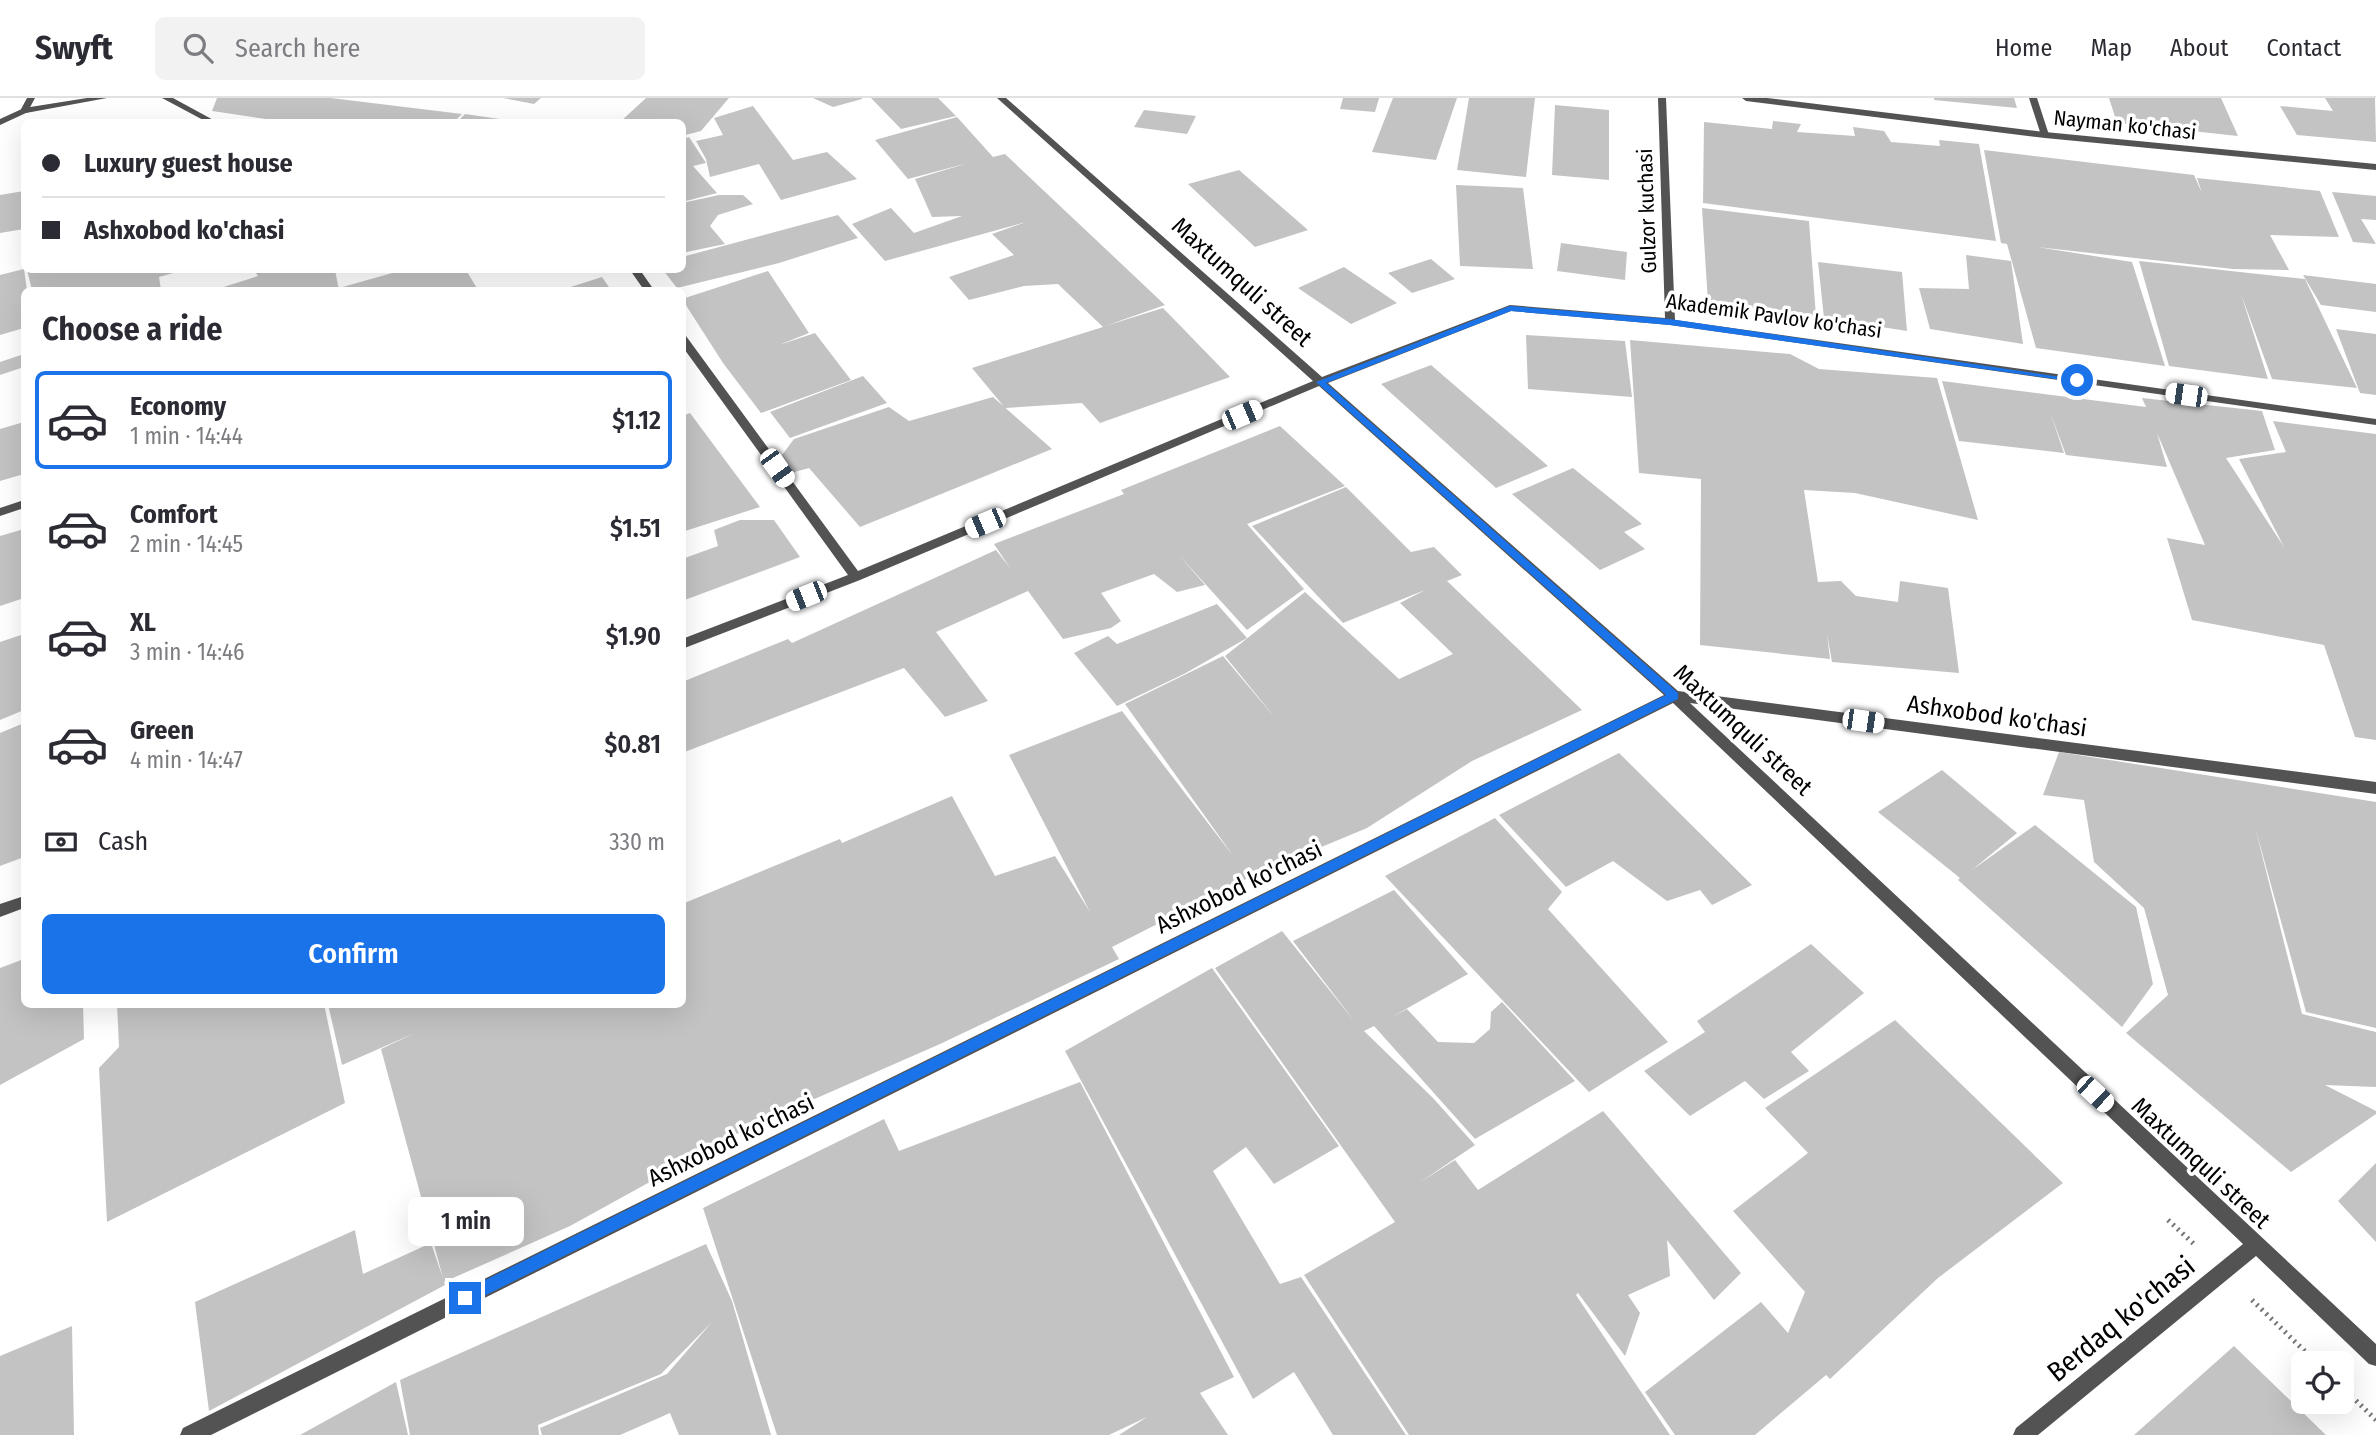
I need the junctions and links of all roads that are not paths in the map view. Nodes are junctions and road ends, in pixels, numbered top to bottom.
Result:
1 (31, 98) edge
2 (103, 98) edge
3 (166, 98) edge
4 (1001, 98) edge
5 (1662, 98) edge
6 (1746, 98) edge
7 (2033, 98) edge
8 (23, 111) junction
9 (207, 119) edge
10 (0, 122) edge
11 (2045, 135) junction
12 (2376, 167) edge
13 (1670, 322) junction
14 (686, 343) edge
15 (1320, 382) junction
16 (2376, 422) edge
17 (21, 505) edge
18 (0, 512) edge
19 (856, 577) junction
20 (686, 642) edge
21 (1674, 696) junction
22 (2376, 788) edge
23 (21, 903) edge
24 (0, 911) edge
25 (2255, 1245) junction
26 (2376, 1357) edge
27 (190, 1435) edge
28 (2023, 1435) edge

1 - 8 street
2 - 8 street
3 - 9 street
4 - 15 street, Maxtumquli street
5 - 13 street, Gulzor kuchasi
6 - 11 street, Nayman ko'chasi
7 - 11 street
8 - 10 street
11 - 12 street, Nayman ko'chasi
13 - 15 street, Akademik Pavlov ko'chasi
13 - 16 street, Akademik Pavlov ko'chasi
14 - 19 street
15 - 19 street, Akademik Pavlov ko'chasi
15 - 21 street, Maxtumquli street
17 - 18 street
19 - 20 street, Akademik Pavlov ko'chasi
21 - 22 street, Ashxobod ko'chasi
21 - 25 street, Maxtumquli street
21 - 27 street, Ashxobod ko'chasi
23 - 24 street
25 - 26 street, Maxtumquli street
25 - 28 street, Berdaq ko'chasi

